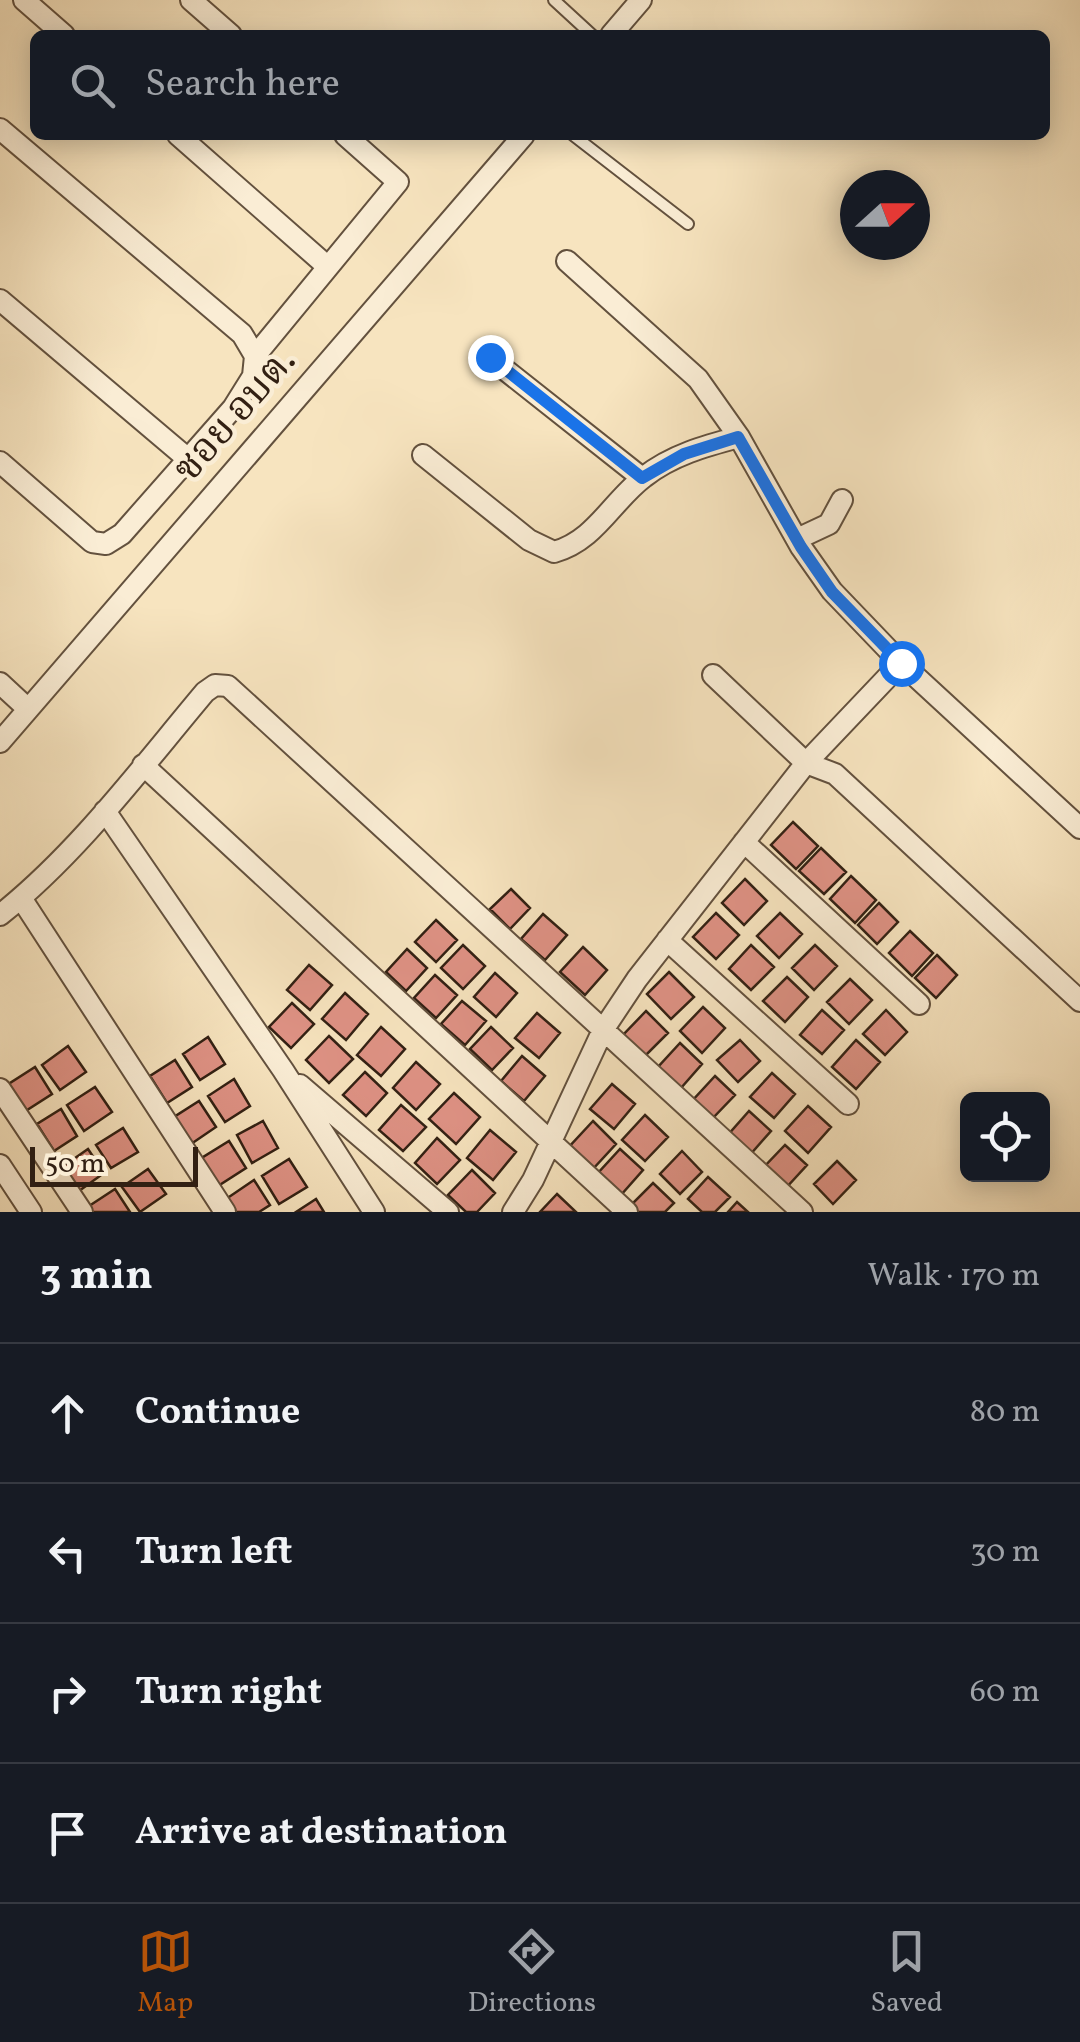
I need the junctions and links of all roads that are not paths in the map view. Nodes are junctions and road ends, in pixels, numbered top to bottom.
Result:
1 (24, 0) edge
2 (191, 0) edge
3 (554, 0) edge
4 (641, 0) edge
5 (58, 30) edge
6 (225, 30) edge
7 (587, 30) edge
8 (615, 30) edge
9 (0, 129) edge
10 (184, 140) edge
11 (351, 140) edge
12 (520, 140) edge
13 (579, 140) edge
14 (688, 224) dead end
15 (567, 261) dead end
16 (328, 267) junction
17 (0, 300) edge
18 (255, 356) junction
19 (490, 357) dead end
20 (738, 437) junction
21 (423, 455) dead end
22 (188, 459) junction
23 (0, 462) edge
24 (642, 478) junction
25 (842, 500) dead end
26 (797, 539) junction
27 (901, 663) junction
28 (713, 675) dead end
29 (0, 683) edge
30 (28, 710) junction
31 (4, 728) edge
32 (806, 764) junction
33 (143, 765) junction
34 (105, 811) junction
35 (1080, 828) edge
36 (744, 842) junction
37 (21, 898) junction
38 (0, 915) edge
39 (667, 940) junction
40 (1080, 1001) edge
41 (919, 1004) dead end
42 (604, 1030) junction
43 (283, 1070) junction
44 (0, 1090) edge
45 (848, 1104) dead end
46 (551, 1140) junction
47 (0, 1164) edge
48 (32, 1212) edge
49 (82, 1212) edge
50 (226, 1212) edge
51 (374, 1212) edge
52 (448, 1212) edge
53 (512, 1212) edge
54 (626, 1212) edge
55 (802, 1212) edge

1 - 5 street
2 - 6 street
3 - 7 lane
4 - 8 street
9 - 18 street
10 - 16 street
11 - 16 street
12 - 30 street, ซอย อบต.
13 - 14 lane
15 - 20 street
16 - 18 street
17 - 22 street
18 - 22 street
19 - 24 street
20 - 24 street
20 - 26 street
21 - 24 street
22 - 23 street
25 - 26 street
26 - 27 street
27 - 32 street
27 - 35 street
28 - 32 street
29 - 30 street
30 - 31 street, ซอย อบต.
32 - 36 street
32 - 40 street
33 - 34 street
33 - 42 street
33 - 46 street
34 - 37 street
34 - 43 street
36 - 39 street
36 - 41 street
37 - 38 street
37 - 50 street
39 - 42 street
39 - 45 street
42 - 46 street
42 - 55 street
43 - 51 street
43 - 52 street
44 - 49 street
46 - 53 street
46 - 54 street
47 - 48 street

